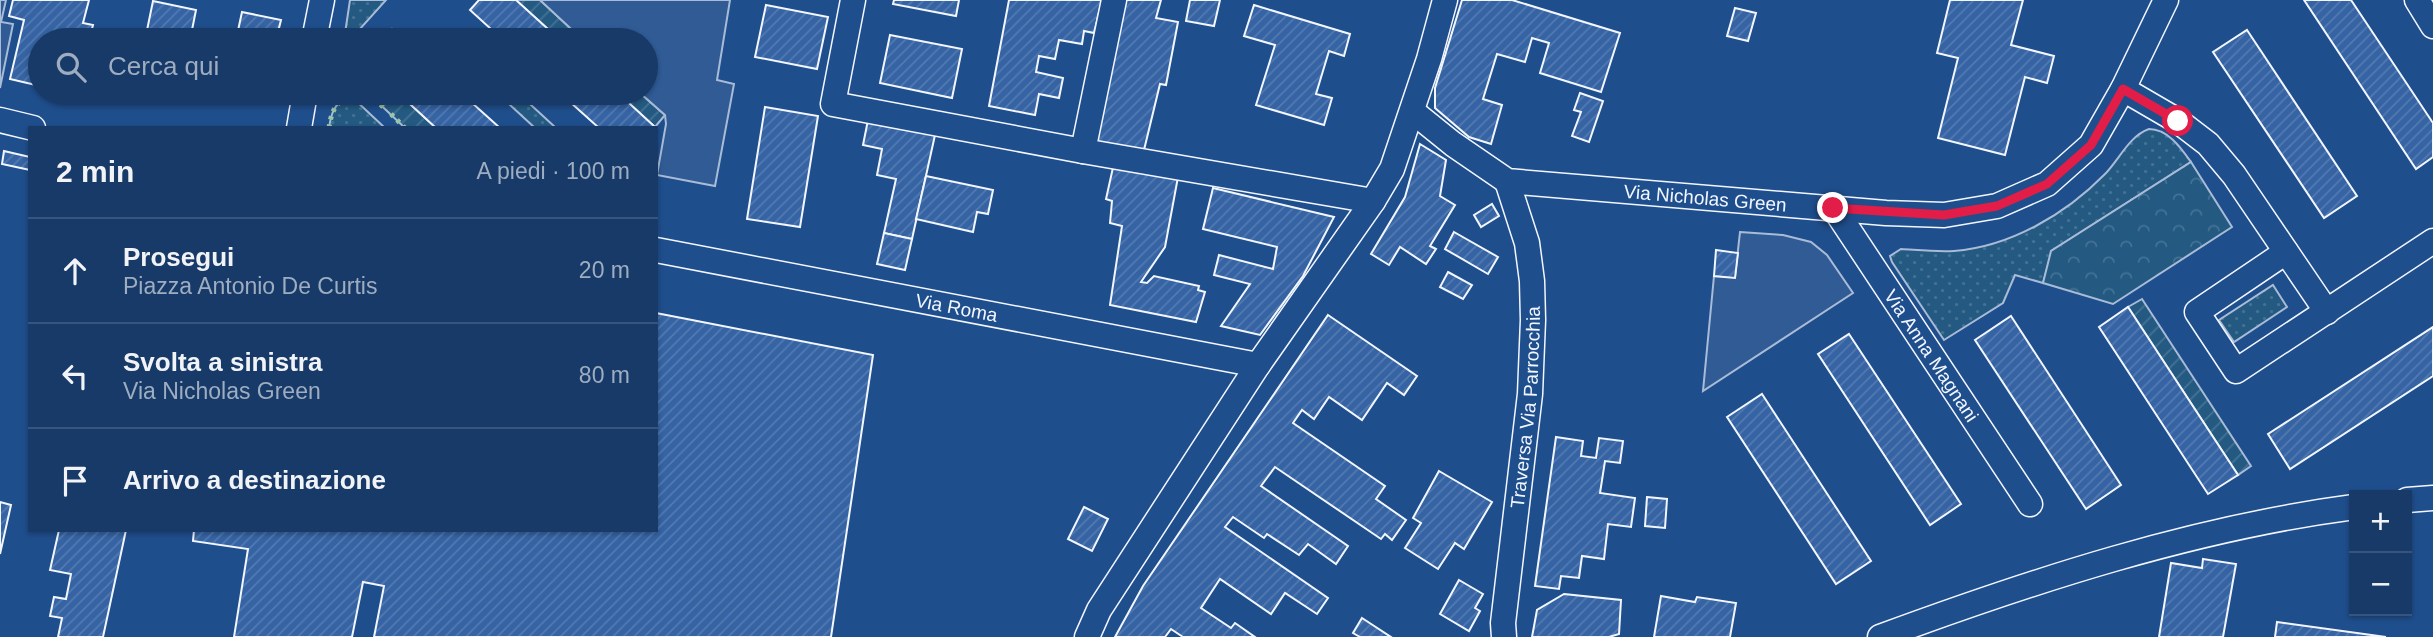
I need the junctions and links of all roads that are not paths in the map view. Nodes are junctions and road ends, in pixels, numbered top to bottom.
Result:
1 (322, 0) edge
2 (853, 0) edge
3 (1114, 0) edge
4 (1445, 0) edge
5 (2166, 0) edge
6 (2417, 0) edge
7 (2433, 26) edge
8 (316, 28) edge
9 (2123, 89) junction
10 (303, 105) edge
11 (1412, 111) junction
12 (0, 120) edge
13 (299, 126) edge
14 (28, 127) edge
15 (1083, 151) junction
16 (1507, 181) junction
17 (1373, 201) junction
18 (1833, 208) junction
19 (2433, 241) edge
20 (658, 250) edge
21 (2286, 252) junction
22 (2327, 312) junction
23 (1258, 365) junction
24 (2433, 498) edge
25 (2412, 500) edge
26 (2030, 504) dead end
27 (2349, 508) edge
28 (1087, 637) edge
29 (1504, 637) edge
30 (1880, 637) edge

1 - 8 street
2 - 15 street
3 - 15 street
4 - 11 street
5 - 9 street, Via Nicholas Green
6 - 7 street
9 - 18 street, Via Nicholas Green
9 - 21 street
10 - 13 street
11 - 16 street, Via Nicholas Green
11 - 17 street
12 - 14 street
15 - 17 street
16 - 18 street, Via Nicholas Green
16 - 29 street, Traversa Via Parrocchia
17 - 23 street
18 - 26 street, Via Anna Magnani
19 - 22 street
20 - 23 street, Via Roma
21 - 22 street
21 - 22 street
23 - 28 street
24 - 25 street
27 - 30 street

